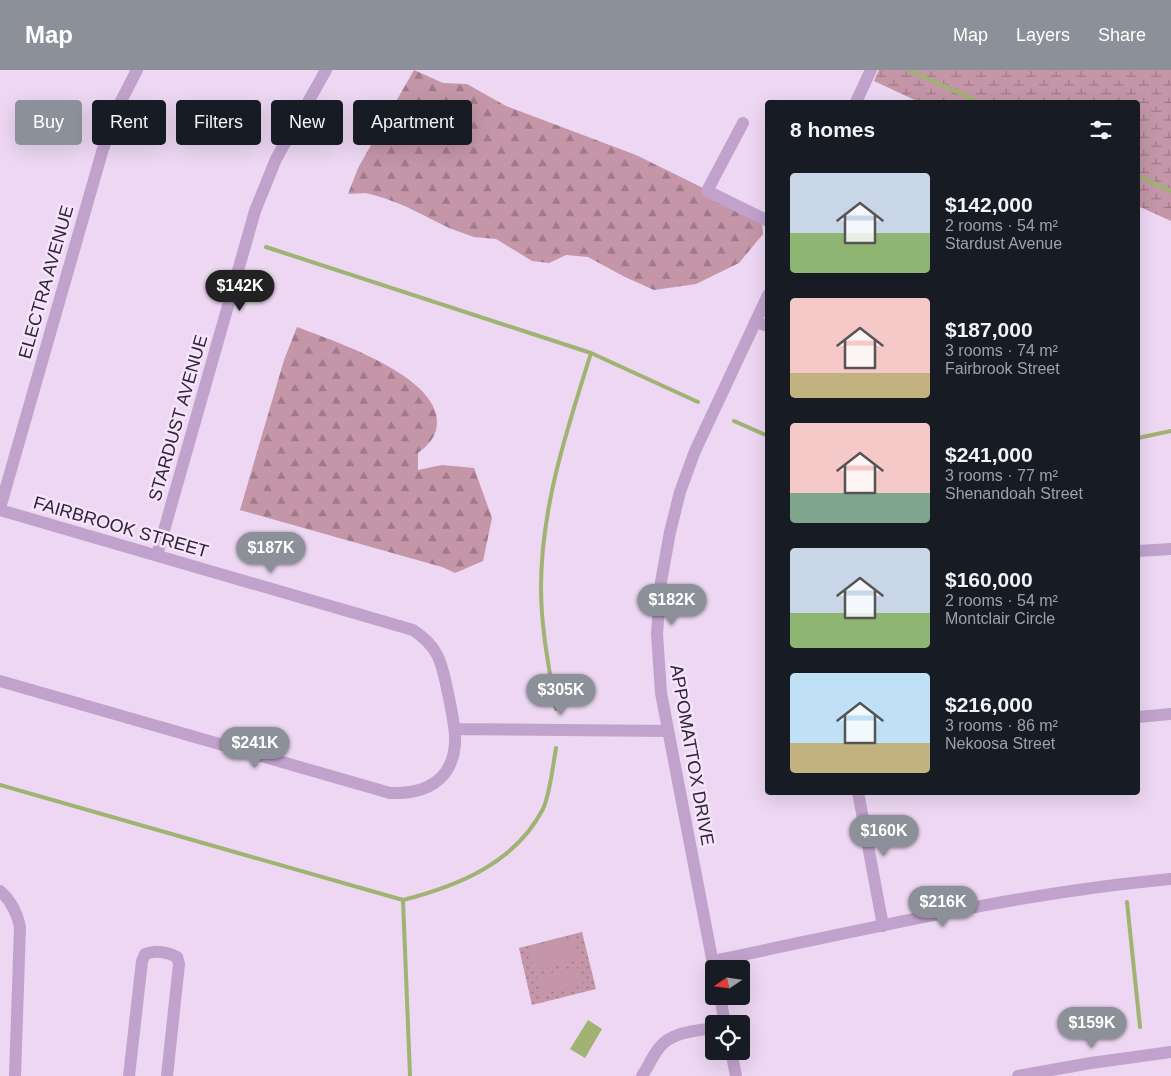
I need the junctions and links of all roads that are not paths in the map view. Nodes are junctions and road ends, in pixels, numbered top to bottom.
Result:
1 (137, 70) edge
2 (326, 70) edge
3 (871, 70) edge
4 (857, 100) edge
5 (743, 123) dead end
6 (765, 220) edge
7 (765, 301) edge
8 (755, 322) junction
9 (765, 325) edge
10 (0, 509) edge
11 (1171, 549) edge
12 (1140, 552) edge
13 (157, 555) junction
14 (0, 681) edge
15 (1171, 714) edge
16 (1140, 717) edge
17 (455, 729) junction
18 (667, 731) junction
19 (859, 795) edge
20 (1171, 879) edge
21 (0, 891) edge
22 (883, 926) junction
23 (713, 960) edge
24 (736, 960) edge
25 (705, 1030) edge
26 (1171, 1052) edge
27 (733, 1060) edge
28 (1043, 1074) edge
29 (15, 1076) edge
30 (129, 1076) edge
31 (167, 1076) edge
32 (642, 1076) edge
33 (736, 1076) edge
34 (1018, 1076) edge

1 - 10 street, ELECTRA AVENUE
2 - 13 street, STARDUST AVENUE
3 - 4 street
5 - 6 street
7 - 8 street, APPOMATTOX DRIVE
8 - 9 street
8 - 18 street, APPOMATTOX DRIVE
10 - 13 street, FAIRBROOK STREET
11 - 12 street
13 - 17 street, FAIRBROOK STREET
14 - 17 street, FAIRBROOK STREET
15 - 16 street
17 - 18 street
18 - 23 street, APPOMATTOX DRIVE
19 - 22 street
20 - 22 street
21 - 29 street
22 - 24 street
25 - 32 street
26 - 28 street
27 - 33 street
28 - 34 street
30 - 31 street

